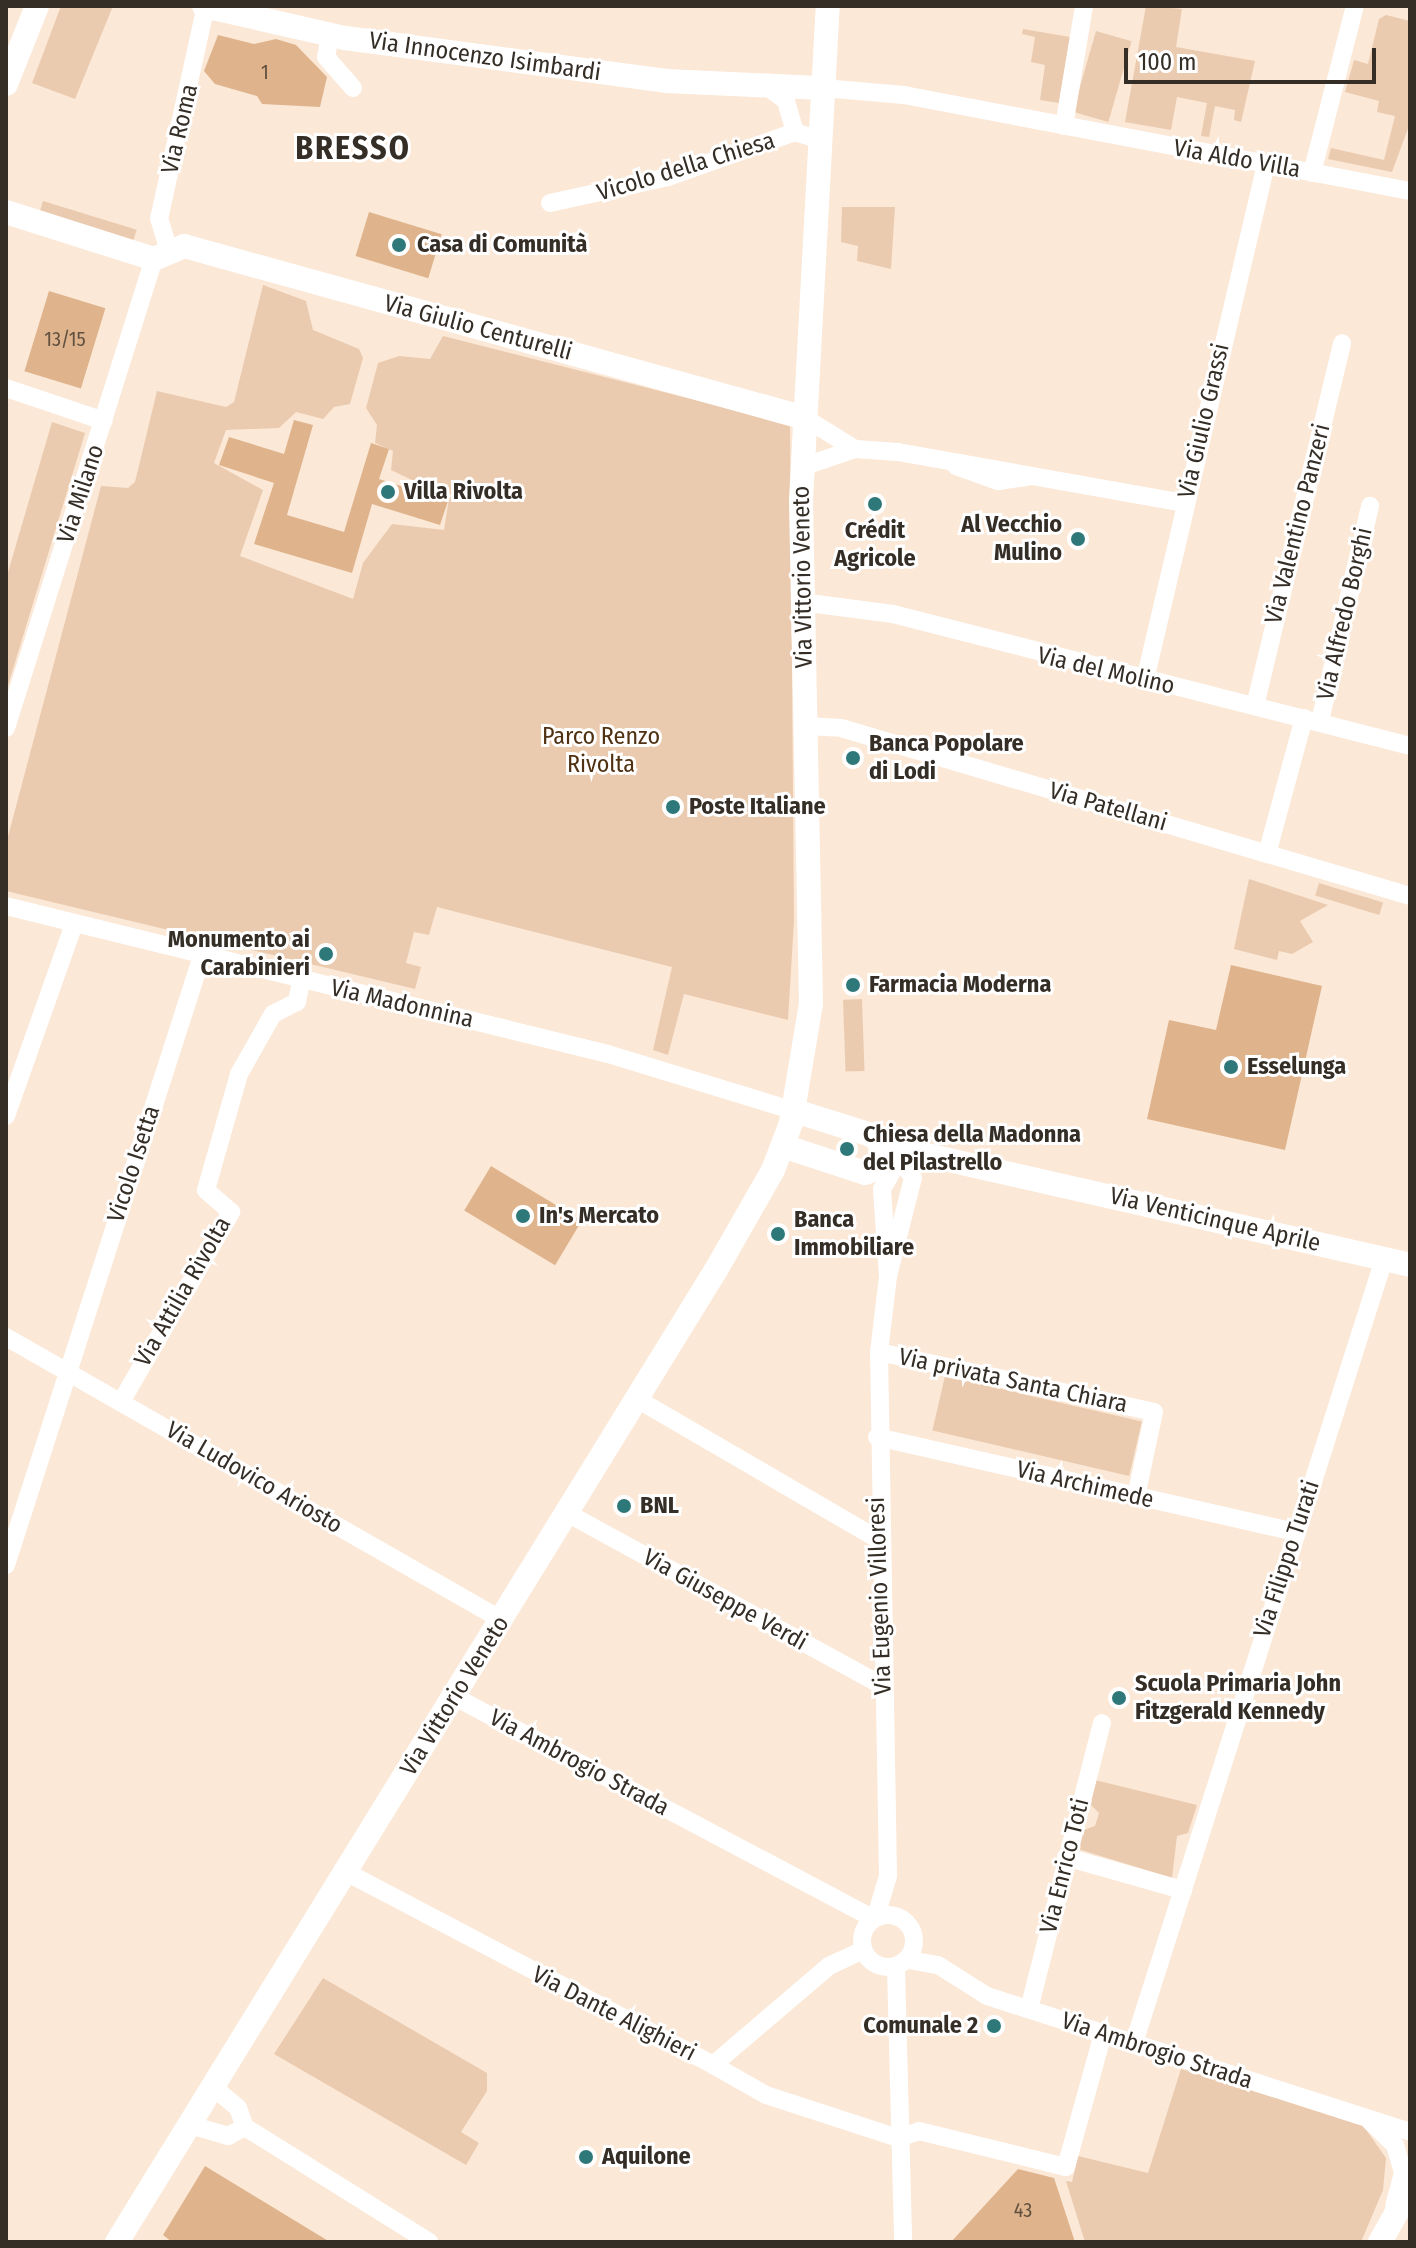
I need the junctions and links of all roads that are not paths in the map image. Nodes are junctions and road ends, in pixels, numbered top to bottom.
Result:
1 (37, 6) edge
2 (205, 6) edge
3 (828, 6) edge
4 (1084, 6) edge
5 (1355, 6) edge
6 (330, 35) junction
7 (6, 84) edge
8 (353, 88) dead end
9 (769, 88) junction
10 (823, 88) junction
11 (1064, 126) junction
12 (795, 132) junction
13 (820, 140) junction
14 (1266, 164) junction
15 (1312, 173) junction
16 (1410, 191) edge
17 (550, 203) dead end
18 (6, 212) edge
19 (162, 255) junction
20 (1342, 343) dead end
21 (6, 388) edge
22 (805, 418) junction
23 (104, 421) junction
24 (855, 449) junction
25 (802, 467) junction
26 (1184, 503) junction
27 (1370, 506) dead end
28 (801, 602) junction
29 (1145, 680) junction
30 (1255, 706) junction
31 (1312, 720) junction
32 (805, 726) junction
33 (6, 728) edge
34 (1410, 746) edge
35 (1267, 854) junction
36 (1410, 896) edge
37 (6, 906) edge
38 (74, 924) junction
39 (202, 956) junction
40 (301, 981) junction
41 (795, 1111) junction
42 (6, 1116) edge
43 (783, 1146) junction
44 (900, 1158) junction
45 (1384, 1259) junction
46 (1410, 1265) edge
47 (888, 1276) junction
48 (6, 1337) edge
49 (879, 1352) junction
50 (69, 1373) junction
51 (637, 1399) junction
52 (121, 1402) junction
53 (877, 1437) junction
54 (1136, 1497) junction
55 (567, 1513) junction
56 (1295, 1532) junction
57 (878, 1539) junction
58 (6, 1565) edge
59 (502, 1620) junction
60 (883, 1686) junction
61 (455, 1697) junction
62 (1102, 1723) dead end
63 (1066, 1857) junction
64 (346, 1872) junction
65 (1183, 1890) junction
66 (874, 1917) junction
67 (870, 1956) junction
68 (902, 1964) junction
69 (893, 2008) junction
70 (1029, 2009) junction
71 (1103, 2034) junction
72 (1134, 2043) junction
73 (713, 2065) junction
74 (213, 2087) junction
75 (1368, 2119) junction
76 (190, 2125) junction
77 (245, 2127) junction
78 (1410, 2132) edge
79 (898, 2138) junction
80 (1410, 2189) edge
81 (1400, 2215) edge
82 (117, 2242) edge
83 (429, 2242) edge
84 (903, 2242) edge
85 (1380, 2242) edge
86 (1388, 2242) edge

1 - 7 main road
2 - 6 main road, Via Innocenzo Isimbardi
2 - 19 street, Via Roma
3 - 10 main road, Via Vittorio Veneto
4 - 11 street
5 - 15 street
6 - 8 street
6 - 9 main road, Via Innocenzo Isimbardi
9 - 10 main road, Via Innocenzo Isimbardi
9 - 12 street
10 - 11 street, Via Aldo Villa
10 - 13 main road, Via Vittorio Veneto
11 - 14 street, Via Aldo Villa
12 - 13 street, Vicolo della Chiesa
12 - 17 street, Vicolo della Chiesa
13 - 22 main road, Via Vittorio Veneto
14 - 15 street, Via Aldo Villa
14 - 26 street, Via Giulio Grassi
15 - 16 street, Via Aldo Villa
18 - 19 main road, Via Giulio Centurelli
19 - 22 main road, Via Giulio Centurelli
19 - 23 street, Via Milano
20 - 30 street, Via Valentino Panzeri
21 - 23 street
22 - 24 street
22 - 25 main road, Via Vittorio Veneto
23 - 33 street, Via Milano
24 - 25 street
24 - 26 street
25 - 28 main road, Via Vittorio Veneto
26 - 29 street, Via Giulio Grassi
27 - 31 street, Via Alfredo Borghi
28 - 29 street, Via del Molino
28 - 32 main road, Via Vittorio Veneto
29 - 30 street, Via del Molino
30 - 31 street, Via del Molino
31 - 34 street, Via del Molino
31 - 35 street, Via Alfredo Borghi
32 - 35 street, Via Patellani
32 - 41 main road, Via Vittorio Veneto
35 - 36 street, Via Patellani
37 - 38 street, Via Madonnina
38 - 39 street, Via Madonnina
38 - 42 street
39 - 40 street, Via Madonnina
39 - 50 street, Vicolo Isetta
40 - 41 street, Via Madonnina
40 - 52 street, Via Attilia Rivolta
41 - 43 main road, Via Vittorio Veneto
41 - 44 main road
43 - 44 main road
43 - 51 main road, Via Vittorio Veneto
44 - 45 main road, Via Venticinque Aprile
44 - 47 street, Via Eugenio Villoresi
44 - 47 street, Via Eugenio Villoresi
45 - 46 main road, Via Venticinque Aprile
45 - 56 street, Via Filippo Turati
47 - 49 street, Via Eugenio Villoresi
48 - 50 street, Via Ludovico Ariosto
49 - 53 street, Via Eugenio Villoresi
49 - 54 street, Via privata Santa Chiara
50 - 52 street, Via Ludovico Ariosto
50 - 58 street, Vicolo Isetta
51 - 55 main road, Via Vittorio Veneto
51 - 57 street
52 - 59 street, Via Ludovico Ariosto
53 - 54 street, Via Archimede
53 - 57 street, Via Eugenio Villoresi
54 - 56 street, Via Archimede
55 - 59 main road, Via Vittorio Veneto
55 - 60 street, Via Giuseppe Verdi
56 - 65 street, Via Filippo Turati
57 - 60 street, Via Eugenio Villoresi
59 - 61 main road, Via Vittorio Veneto
60 - 66 street, Via Eugenio Villoresi
61 - 64 main road, Via Vittorio Veneto
61 - 66 street, Via Ambrogio Strada
62 - 63 street, Via Enrico Toti
63 - 65 street
63 - 70 street, Via Enrico Toti
64 - 73 street, Via Dante Alighieri
64 - 74 main road, Via Vittorio Veneto
65 - 72 street, Via Filippo Turati
66 - 67 street
66 - 68 street
67 - 68 street
67 - 69 street
67 - 73 street, Via Dante Alighieri
68 - 69 street
68 - 70 street, Via Ambrogio Strada
69 - 79 street
70 - 71 street, Via Ambrogio Strada
71 - 72 street, Via Ambrogio Strada
71 - 79 street
72 - 75 street, Via Ambrogio Strada
73 - 79 street
74 - 76 main road, Via Vittorio Veneto
74 - 77 street
75 - 78 street, Via Ambrogio Strada
75 - 81 street
76 - 77 street
76 - 82 main road, Via Vittorio Veneto
77 - 83 street
79 - 84 street
80 - 81 main road
81 - 85 main road
81 - 86 main road

